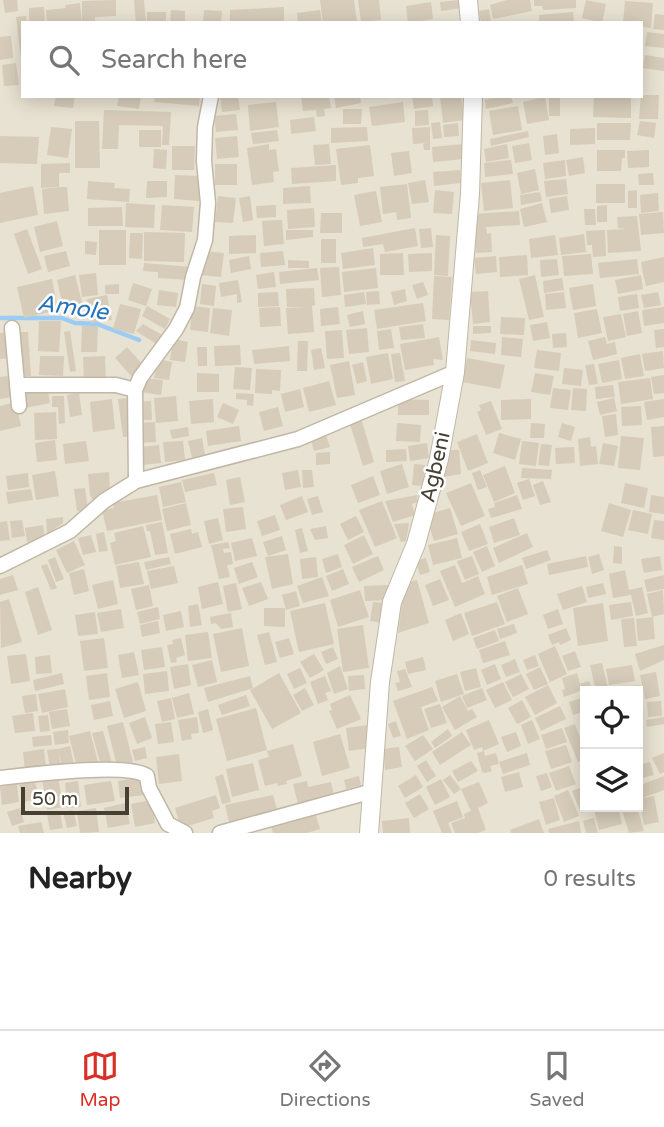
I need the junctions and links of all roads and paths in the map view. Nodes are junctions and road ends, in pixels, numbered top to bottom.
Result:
1 (468, 0) edge
2 (470, 21) edge
3 (211, 98) edge
4 (473, 98) edge
5 (12, 328) dead end
6 (455, 372) junction
7 (16, 385) junction
8 (135, 390) junction
9 (19, 406) dead end
10 (136, 481) junction
11 (0, 566) edge
12 (0, 778) edge
13 (373, 791) junction
14 (185, 833) edge
15 (220, 833) edge
16 (369, 833) edge

1 - 2 street
3 - 8 street
4 - 6 street, Agbeni
5 - 7 street
6 - 10 street
6 - 13 street, Agbeni
7 - 8 street
7 - 9 street
8 - 10 street
10 - 11 street
12 - 14 street
13 - 15 street
13 - 16 street, Agbeni

